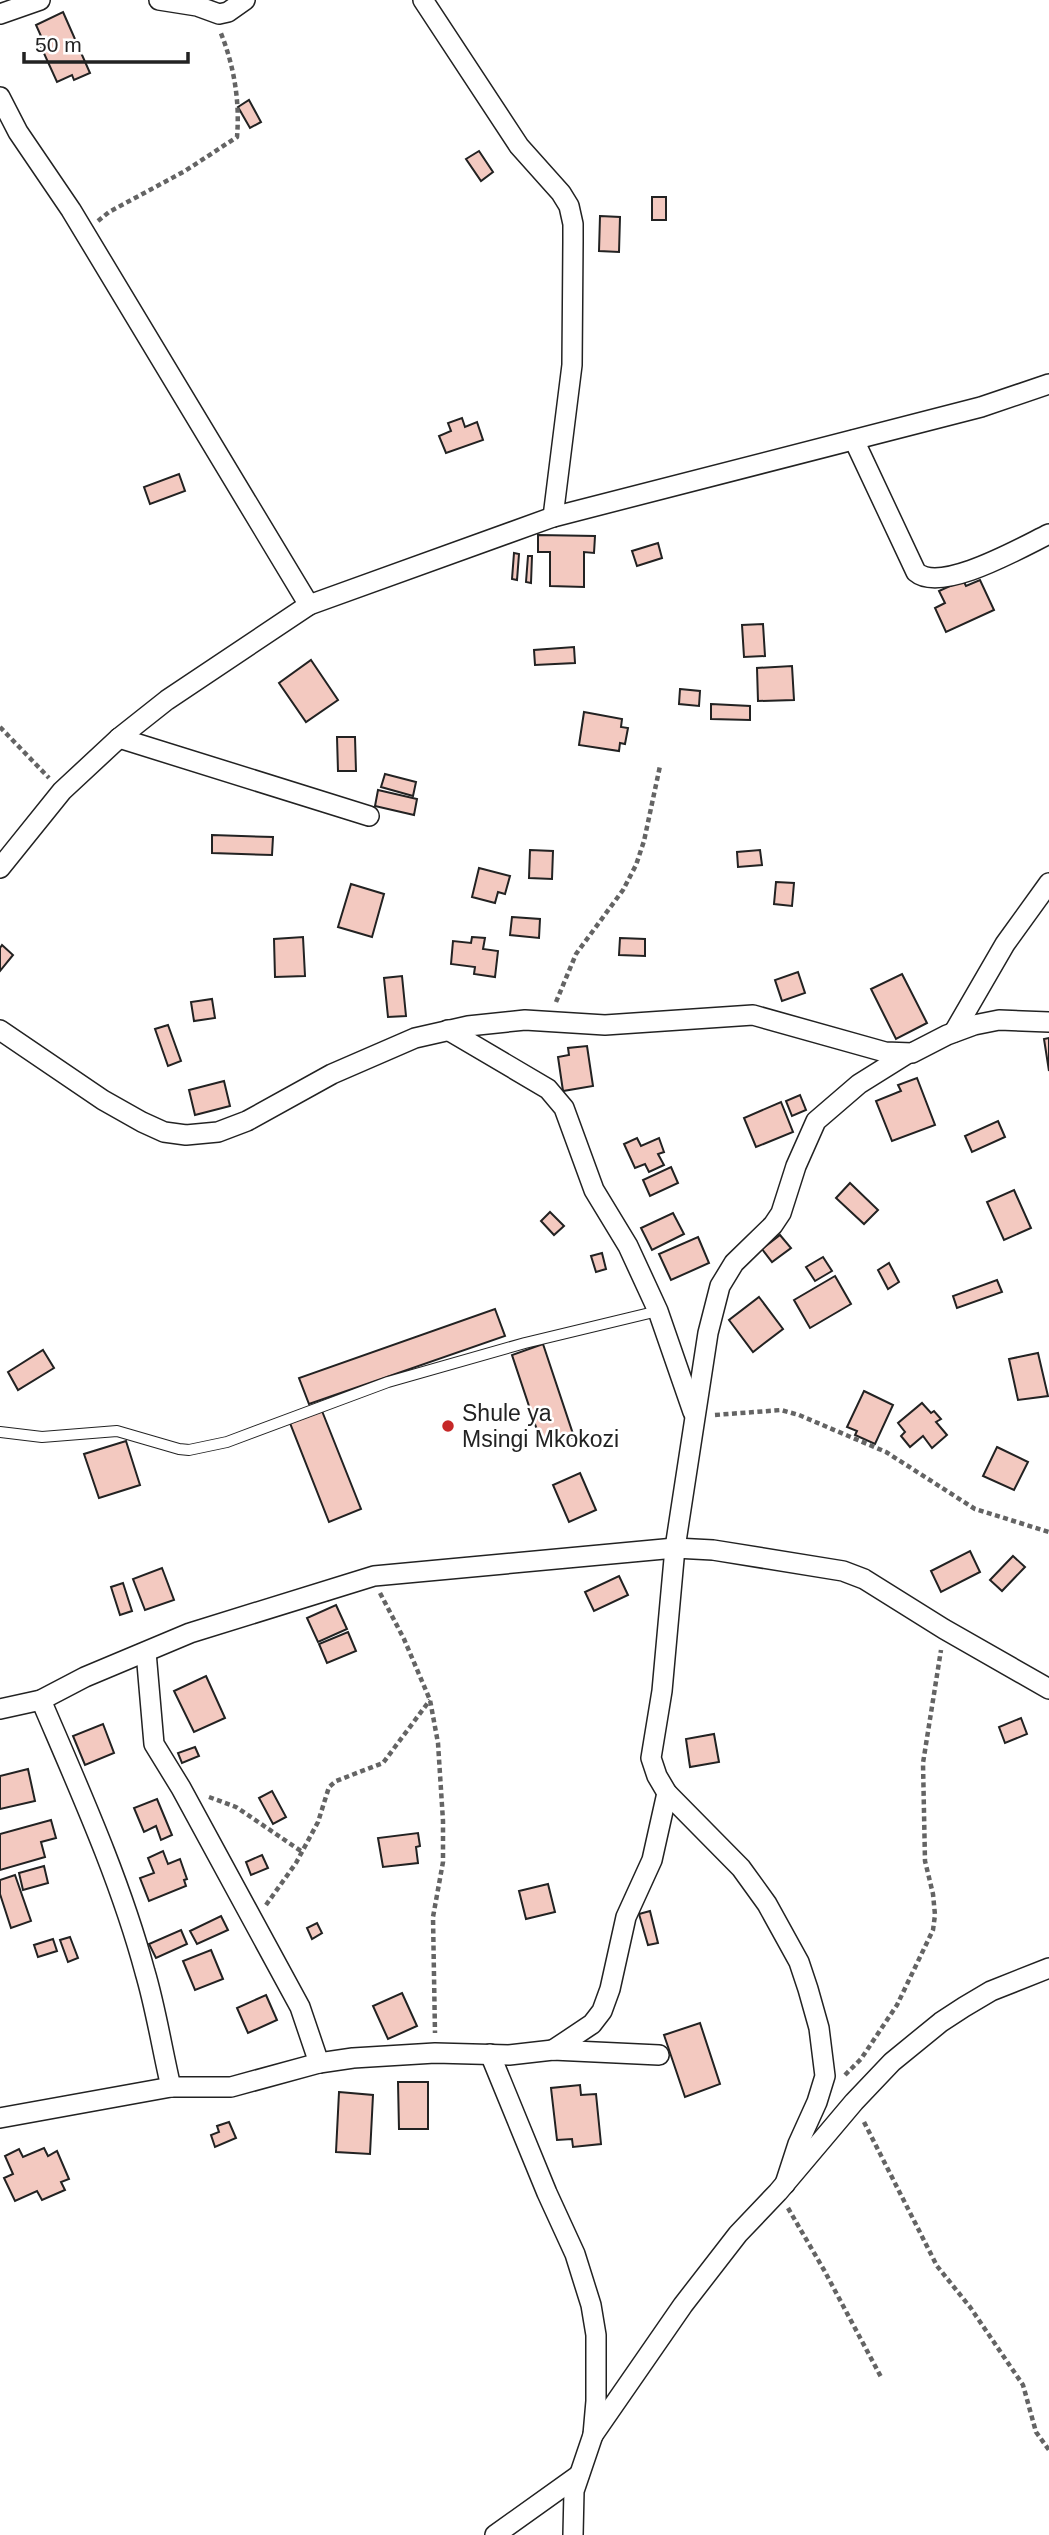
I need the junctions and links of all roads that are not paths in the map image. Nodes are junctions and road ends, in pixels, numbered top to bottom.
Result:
1 (40, 0) edge
2 (159, 0) edge
3 (245, 0) edge
4 (423, 0) edge
5 (0, 15) edge
6 (0, 97) edge
7 (1049, 384) edge
8 (854, 440) junction
9 (553, 517) junction
10 (1049, 534) edge
11 (309, 605) junction
12 (119, 738) junction
13 (369, 816) dead end
14 (0, 868) edge
15 (1049, 883) edge
16 (1049, 1021) edge
17 (0, 1030) edge
18 (448, 1030) junction
19 (954, 1032) junction
20 (907, 1054) junction
21 (659, 1311) junction
22 (695, 1416) junction
23 (0, 1432) edge
24 (674, 1548) junction
25 (146, 1652) junction
26 (1049, 1689) edge
27 (41, 1700) junction
28 (0, 1709) edge
29 (667, 1793) junction
30 (1049, 1968) edge
31 (553, 2050) junction
32 (489, 2054) junction
33 (659, 2055) dead end
34 (320, 2063) junction
35 (171, 2087) junction
36 (0, 2118) edge
37 (781, 2188) junction
38 (593, 2435) junction
39 (579, 2475) junction
40 (495, 2535) edge
41 (573, 2535) edge

1 - 5 street
2 - 3 street
4 - 9 street
6 - 11 street
7 - 8 street
8 - 9 street
8 - 10 street
9 - 11 street
11 - 12 street
12 - 13 street
12 - 14 street
15 - 19 street
16 - 19 street
17 - 18 street
18 - 20 street
18 - 21 street
19 - 20 street
20 - 22 street
21 - 22 street
21 - 23 lane
22 - 24 street
24 - 25 street
24 - 26 street
24 - 29 street
25 - 27 street
25 - 34 street
27 - 28 street
27 - 35 street
29 - 31 street
29 - 37 street
30 - 37 street
31 - 32 street
31 - 33 street
32 - 34 street
32 - 38 street
34 - 35 street
35 - 36 street
37 - 38 street
38 - 39 street
39 - 40 street
39 - 41 street

